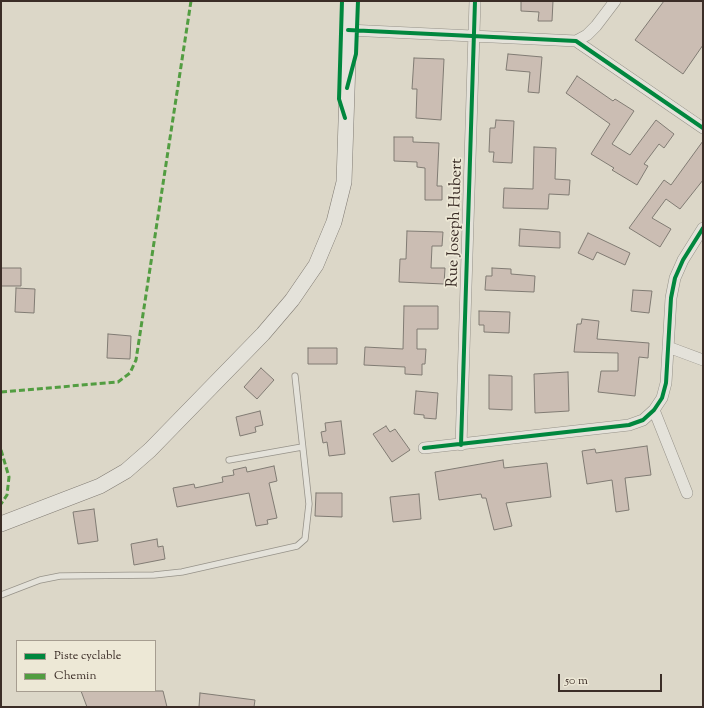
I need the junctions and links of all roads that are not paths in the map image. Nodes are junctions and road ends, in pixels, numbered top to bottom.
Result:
1 (350, 1) edge
2 (475, 1) edge
3 (614, 1) edge
4 (348, 30) junction
5 (474, 35) junction
6 (576, 41) junction
7 (703, 128) edge
8 (703, 228) edge
9 (668, 347) junction
10 (703, 360) edge
11 (295, 376) dead end
12 (654, 410) junction
13 (461, 445) junction
14 (302, 447) junction
15 (424, 448) dead end
16 (229, 460) dead end
17 (687, 493) dead end
18 (1, 524) edge
19 (1, 595) edge

1 - 4 main road
2 - 5 street, Rue Joseph Hubert
3 - 6 street
4 - 5 street
4 - 18 main road
5 - 6 street
5 - 13 street, Rue Joseph Hubert
6 - 7 street
8 - 9 street
9 - 10 street
9 - 12 street
11 - 14 lane
12 - 13 street
12 - 17 street
13 - 15 street
14 - 16 lane
14 - 19 lane

